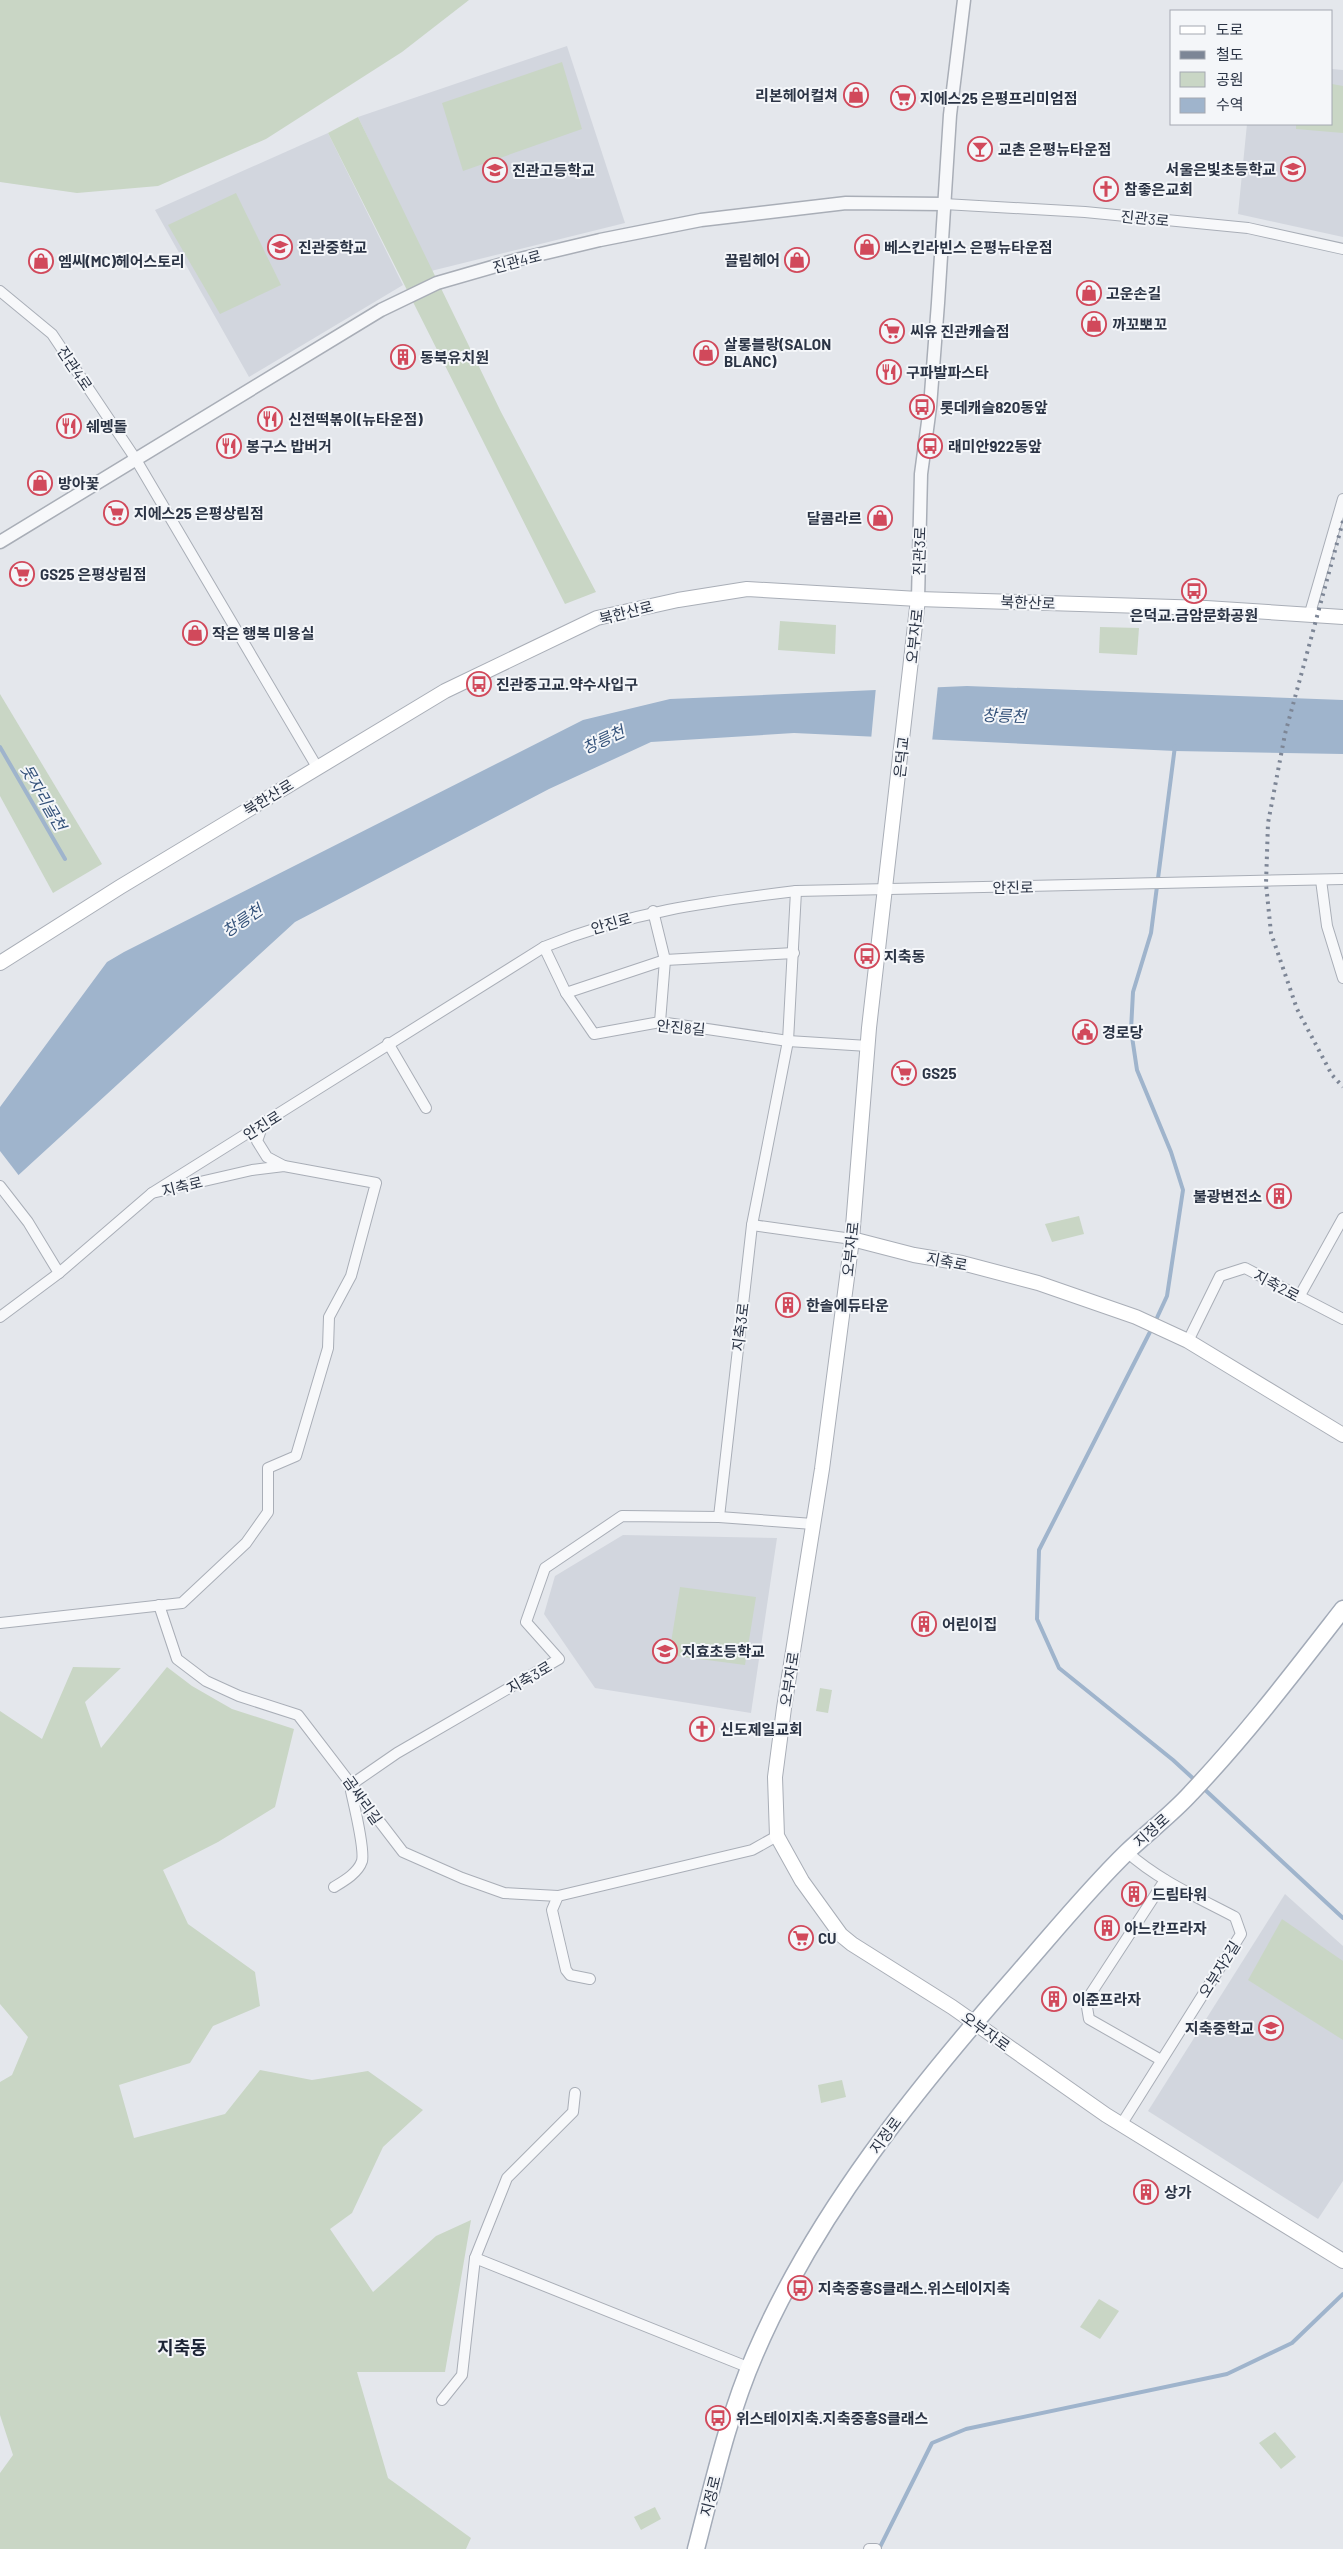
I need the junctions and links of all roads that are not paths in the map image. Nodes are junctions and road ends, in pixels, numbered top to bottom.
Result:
1 (964, 0) edge
2 (944, 204) junction
3 (1343, 249) edge
4 (0, 291) edge
5 (135, 458) junction
6 (1343, 499) edge
7 (0, 542) edge
8 (918, 599) junction
9 (1310, 613) junction
10 (1343, 617) edge
11 (910, 673) joint
12 (317, 767) junction
13 (892, 841) joint
14 (1343, 879) edge
15 (1321, 880) junction
16 (886, 890) junction
17 (796, 891) junction
18 (653, 911) junction
19 (544, 947) junction
20 (794, 952) junction
21 (665, 960) junction
22 (0, 963) edge
23 (1343, 978) edge
24 (566, 993) junction
25 (660, 1022) junction
26 (788, 1041) junction
27 (388, 1043) junction
28 (868, 1046) junction
29 (426, 1108) dead end
30 (263, 1124) junction
31 (284, 1166) junction
32 (0, 1186) edge
33 (152, 1193) junction
34 (1343, 1218) edge
35 (752, 1225) junction
36 (852, 1239) junction
37 (59, 1273) junction
38 (1299, 1296) junction
39 (0, 1317) edge
40 (1343, 1319) edge
41 (1188, 1341) junction
42 (1343, 1435) edge
43 (718, 1518) junction
44 (813, 1524) junction
45 (159, 1605) junction
46 (1343, 1609) edge
47 (0, 1623) edge
48 (352, 1784) junction
49 (777, 1836) junction
50 (1126, 1852) junction
51 (1165, 1880) junction
52 (334, 1887) dead end
53 (558, 1896) junction
54 (590, 1979) dead end
55 (974, 2022) junction
56 (1161, 2060) junction
57 (575, 2094) dead end
58 (1121, 2125) junction
59 (475, 2258) junction
60 (1343, 2262) edge
61 (750, 2368) junction
62 (442, 2400) dead end
63 (696, 2549) edge

1 - 2 street, 진관3로
2 - 3 street, 진관3로
2 - 5 street, 진관4로
2 - 8 street, 진관3로
4 - 5 street, 진관4로
5 - 7 street, 진관4로
5 - 12 street
6 - 9 street
8 - 9 main road, 북한산로
8 - 11 main road, 오부자로
8 - 12 main road, 북한산로
9 - 10 main road, 북한산로
11 - 13 main road, 은덕교
12 - 22 main road, 북한산로
13 - 16 main road, 오부자로
14 - 15 street
15 - 16 street, 안진로
15 - 23 street
16 - 17 street, 안진로
16 - 28 main road, 오부자로
17 - 18 street, 안진로
17 - 20 street
18 - 19 street, 안진로
18 - 21 street
19 - 24 street, 안진8길
19 - 27 street, 안진로
20 - 21 street
20 - 26 street
21 - 24 street
21 - 25 street
24 - 25 street, 안진8길
25 - 26 street, 안진8길
26 - 28 street, 안진8길
26 - 35 street
27 - 29 street
27 - 30 street, 안진로
28 - 36 main road, 오부자로
30 - 31 street
30 - 33 street, 안진로
31 - 33 street, 지축로
31 - 45 street, 지축로
32 - 37 street
33 - 37 street, 지축로
34 - 38 street
35 - 36 street, 지축로
35 - 43 street, 지축3로
36 - 41 main road, 지축로
36 - 44 main road, 오부자로
37 - 39 street, 지축로
38 - 40 street, 지축2로
38 - 41 street, 지축2로
41 - 42 main road
43 - 44 street, 지축3로
43 - 48 street, 지축3로
44 - 49 main road, 오부자로
45 - 47 street
45 - 48 street, 곰싸리길
46 - 50 main road, 지정로
48 - 52 street
48 - 53 street, 곰싸리길
49 - 53 street, 곰싸리길
49 - 55 main road, 오부자로
50 - 51 street, 오부자2길
50 - 55 main road, 지정로
51 - 56 street
51 - 56 street, 오부자2길
53 - 54 street
55 - 58 main road, 오부자로
55 - 61 main road, 지정로
56 - 58 street, 오부자2길
57 - 59 street
58 - 60 main road, 오부자로
59 - 61 street
59 - 62 street
61 - 63 main road, 지정로

